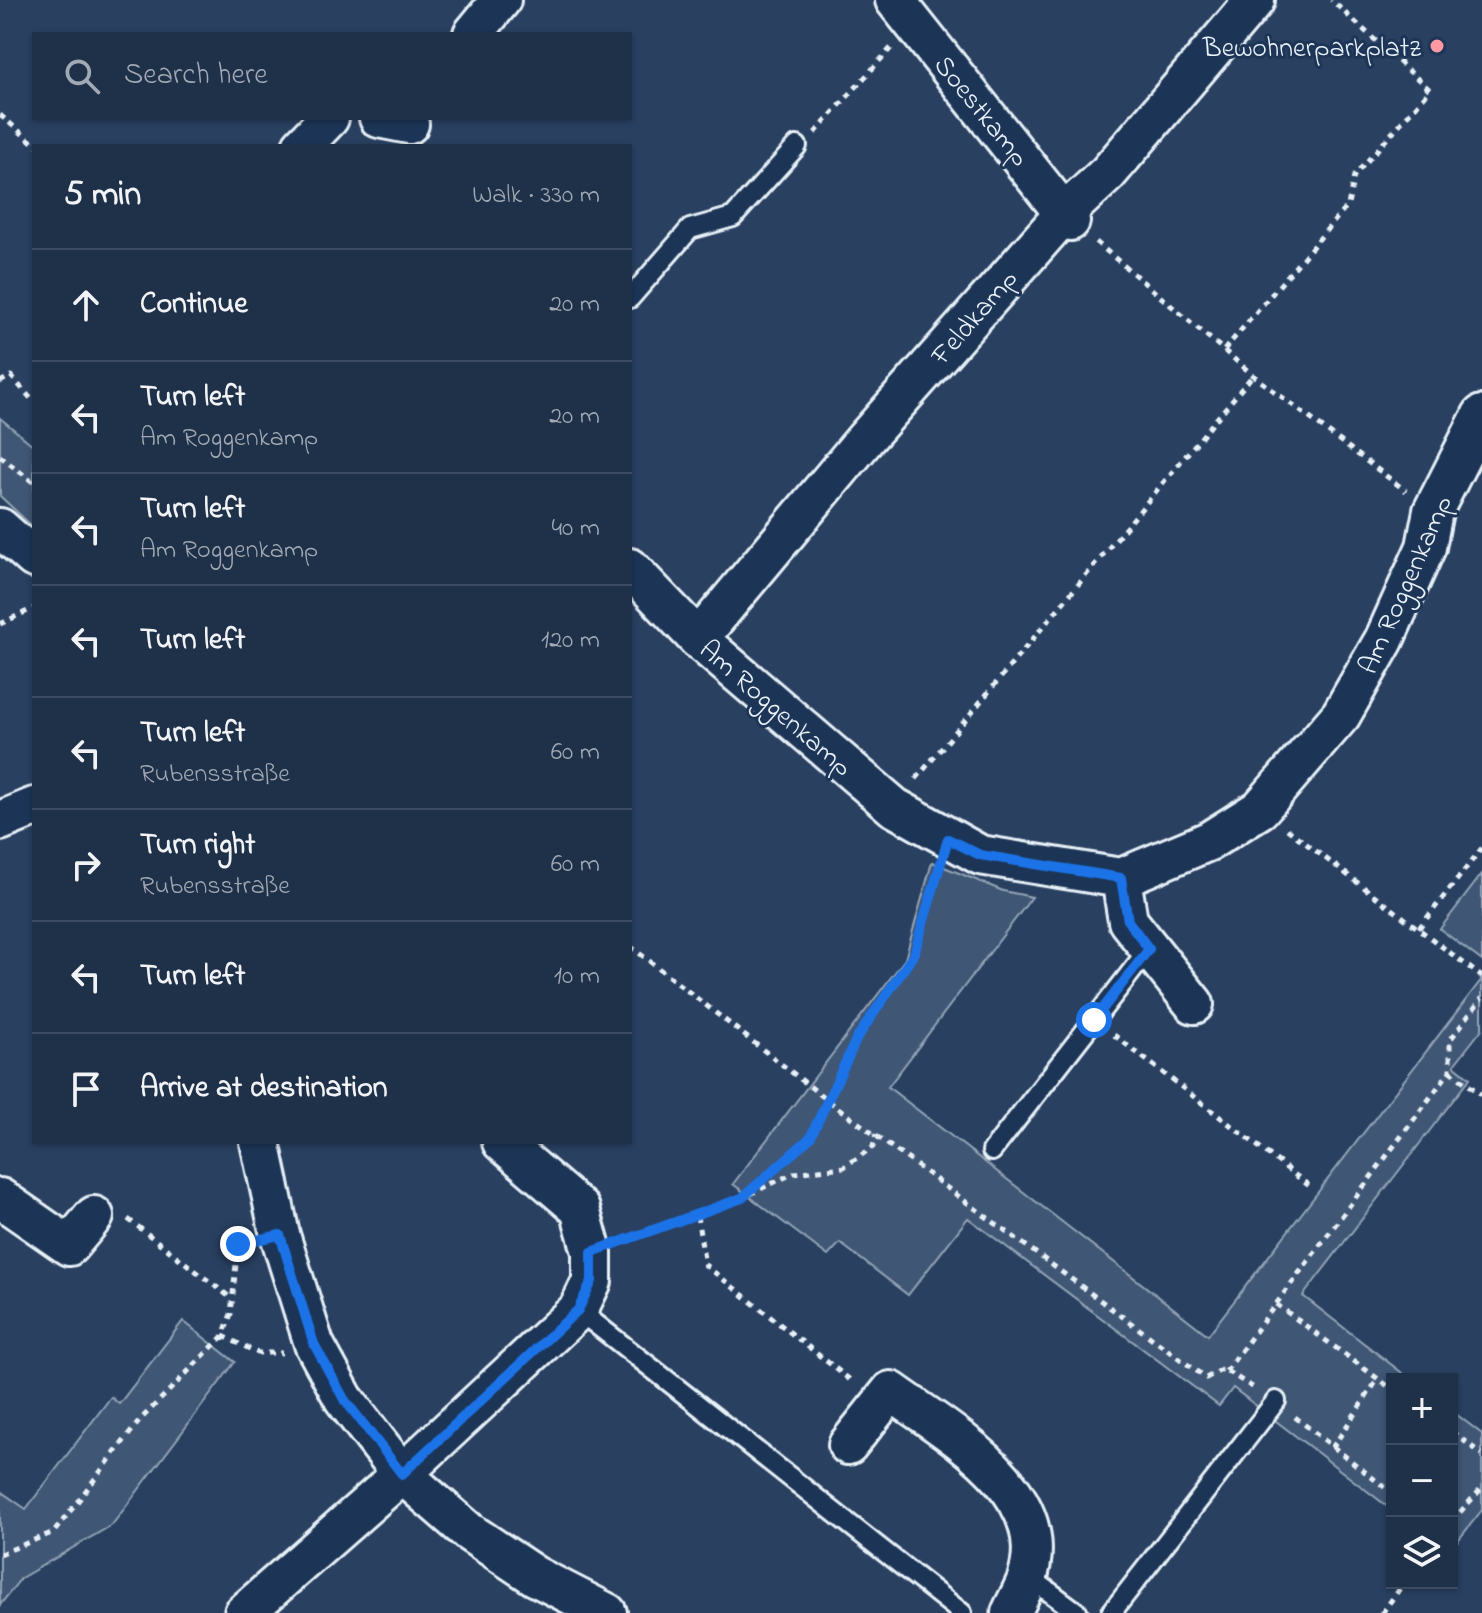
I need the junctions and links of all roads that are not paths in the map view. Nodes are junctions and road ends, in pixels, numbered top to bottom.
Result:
1 (501, 0) edge
2 (1255, 0) edge
3 (904, 12) edge
4 (475, 32) edge
5 (327, 120) edge
6 (304, 144) edge
7 (797, 146) road end
8 (1067, 217) junction
9 (632, 296) edge
10 (1482, 415) edge
11 (0, 528) edge
12 (32, 556) edge
13 (632, 570) edge
14 (698, 639) junction
15 (32, 808) edge
16 (0, 821) edge
17 (1121, 878) junction
18 (1149, 949) junction
19 (1194, 1004) dead end
20 (260, 1144) edge
21 (504, 1144) edge
22 (992, 1151) dead end
23 (0, 1198) edge
24 (94, 1216) road end
25 (578, 1310) junction
26 (1276, 1401) road end
27 (848, 1445) dead end
28 (402, 1474) junction
29 (1028, 1576) junction
30 (244, 1613) edge
31 (607, 1613) edge
32 (962, 1613) edge
33 (1011, 1613) edge
34 (1078, 1613) edge
35 (1111, 1613) edge

1 - 4 street
2 - 8 street, Feldkamp
3 - 8 street, Soestkamp
5 - 6 street
7 - 9 lane
8 - 14 street, Feldkamp
10 - 17 street, Am Roggenkamp
11 - 12 street
13 - 14 street, Am Roggenkamp
14 - 17 street, Am Roggenkamp
15 - 16 street
17 - 18 street
18 - 19 street
18 - 22 lane
20 - 28 street
21 - 25 street
23 - 24 street
25 - 28 street
25 - 32 lane
26 - 35 lane
27 - 29 street
28 - 30 street
28 - 31 street
29 - 33 street
29 - 34 lane

